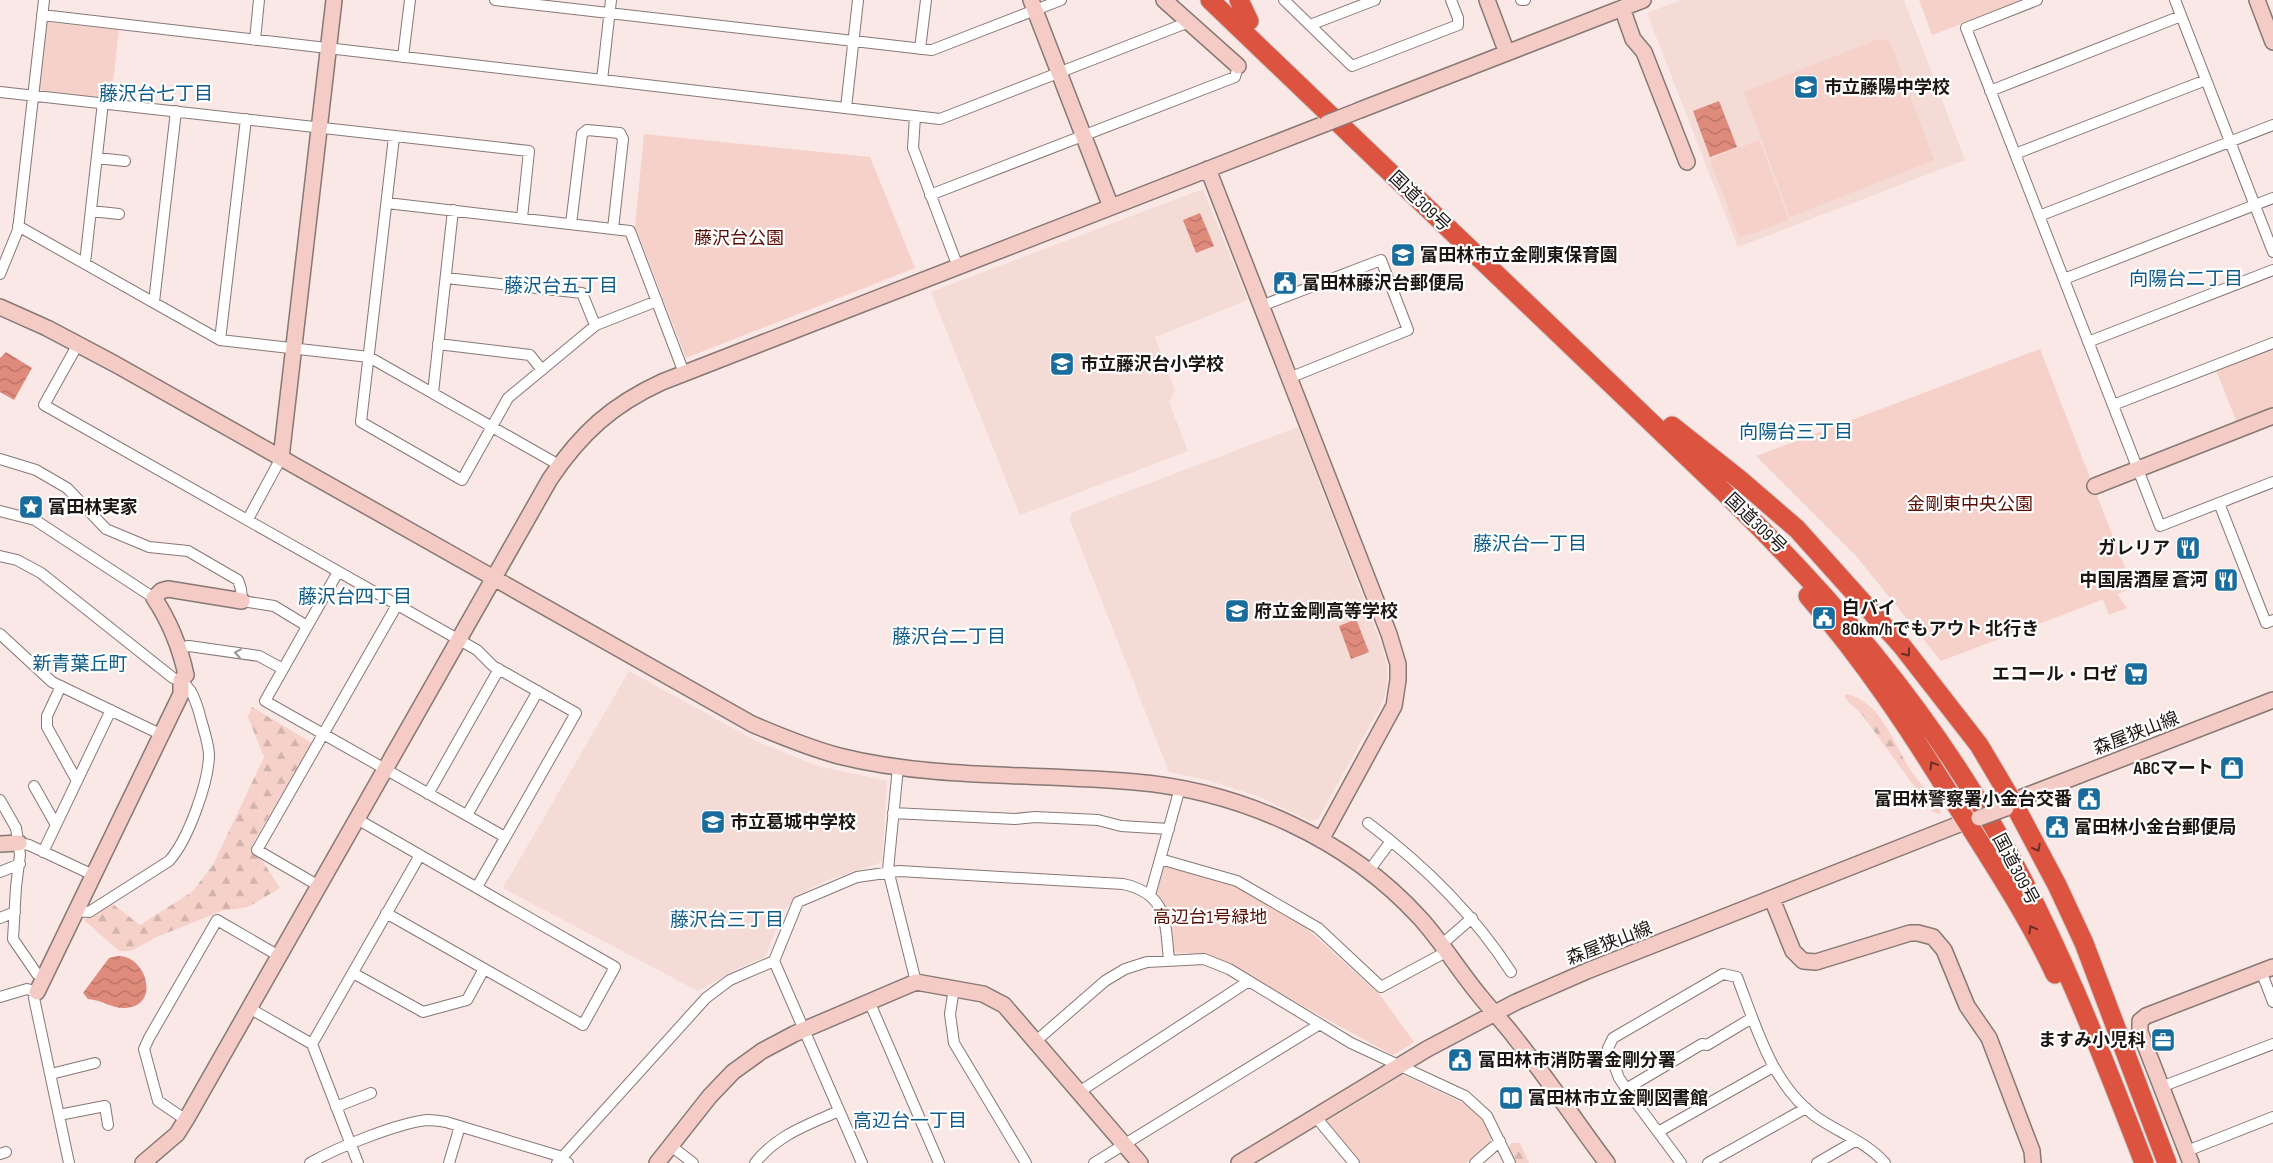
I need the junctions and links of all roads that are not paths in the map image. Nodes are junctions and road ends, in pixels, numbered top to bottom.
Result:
1 (44, 0) edge
2 (260, 0) edge
3 (334, 0) edge
4 (410, 0) edge
5 (495, 0) edge
6 (611, 0) edge
7 (858, 0) edge
8 (926, 0) edge
9 (1061, 0) edge
10 (1164, 0) edge
11 (1209, 0) edge
12 (1239, 0) edge
13 (1284, 0) edge
14 (1375, 0) edge
15 (1451, 0) edge
16 (1486, 0) edge
17 (1521, 0) edge
18 (1526, 0) edge
19 (1643, 0) edge
20 (2035, 0) edge
21 (2175, 0) edge
22 (2258, 0) edge
23 (1032, 5) edge
24 (1622, 8) junction
25 (1228, 9) edge
26 (609, 13) junction
27 (42, 15) junction
28 (2181, 16) junction
29 (1249, 21) junction
30 (1189, 22) junction
31 (1310, 26) junction
32 (255, 40) junction
33 (854, 41) junction
34 (2273, 42) edge
35 (329, 48) junction
36 (920, 49) junction
37 (1507, 53) junction
38 (403, 57) junction
39 (1238, 66) joint
40 (1059, 73) junction
41 (602, 80) junction
42 (2206, 80) junction
43 (1990, 91) junction
44 (0, 92) edge
45 (33, 95) junction
46 (103, 102) junction
47 (846, 108) junction
48 (176, 111) junction
49 (915, 116) junction
50 (246, 119) junction
51 (2273, 125) edge
52 (320, 127) junction
53 (1083, 136) junction
54 (394, 137) junction
55 (2230, 142) junction
56 (2015, 154) junction
57 (97, 158) junction
58 (125, 161) dead end
59 (1687, 162) dead end
60 (1208, 169) junction
61 (930, 195) junction
62 (2273, 198) edge
63 (387, 202) junction
64 (2255, 205) junction
65 (1111, 207) junction
66 (453, 210) junction
67 (91, 211) junction
68 (119, 214) dead end
69 (2039, 216) junction
70 (522, 218) junction
71 (571, 224) junction
72 (18, 226) junction
73 (612, 229) junction
74 (4, 252) edge
75 (2273, 252) edge
76 (85, 263) junction
77 (958, 267) junction
78 (2273, 270) edge
79 (0, 274) edge
80 (446, 278) junction
81 (2064, 279) junction
82 (657, 301) junction
83 (154, 302) junction
84 (1261, 306) junction
85 (0, 307) edge
86 (594, 326) junction
87 (220, 340) junction
88 (2088, 342) junction
89 (2273, 343) edge
90 (78, 344) junction
91 (438, 344) junction
92 (294, 348) junction
93 (369, 357) junction
94 (542, 370) junction
95 (684, 373) junction
96 (1289, 378) junction
97 (433, 393) junction
98 (1631, 404) junction
99 (2113, 405) junction
100 (2273, 416) edge
101 (1672, 426) junction
102 (492, 427) junction
103 (281, 458) junction
104 (0, 459) edge
105 (559, 465) junction
106 (2138, 469) junction
107 (2273, 482) edge
108 (2095, 486) dead end
109 (2218, 504) junction
110 (0, 511) edge
111 (248, 520) junction
112 (0, 556) edge
113 (338, 572) junction
114 (494, 579) junction
115 (154, 598) junction
116 (242, 601) junction
117 (397, 605) junction
118 (2273, 620) edge
119 (308, 626) junction
120 (0, 634) edge
121 (460, 640) junction
122 (179, 648) junction
123 (283, 669) junction
124 (499, 669) junction
125 (181, 680) junction
126 (61, 686) junction
127 (538, 691) junction
128 (2273, 700) edge
129 (2273, 707) edge
130 (111, 710) junction
131 (160, 734) junction
132 (323, 734) junction
133 (898, 767) junction
134 (386, 770) junction
135 (77, 782) junction
136 (34, 786) dead end
137 (1180, 788) junction
138 (428, 794) junction
139 (0, 800) edge
140 (2010, 806) junction
141 (893, 813) junction
142 (467, 816) junction
143 (357, 819) junction
144 (1973, 820) junction
145 (1368, 823) dead end
146 (56, 825) junction
147 (1169, 829) junction
148 (505, 837) junction
149 (1321, 840) junction
150 (1391, 840) junction
151 (19, 842) junction
152 (0, 844) edge
153 (43, 852) junction
154 (420, 855) junction
155 (1160, 859) junction
156 (20, 864) junction
157 (0, 872) edge
158 (888, 872) junction
159 (1368, 872) junction
160 (94, 875) junction
161 (319, 886) junction
162 (477, 887) junction
163 (1150, 895) junction
164 (1772, 899) junction
165 (76, 911) junction
166 (14, 912) junction
167 (386, 913) junction
168 (0, 918) edge
169 (1472, 918) junction
170 (1443, 949) junction
171 (280, 956) junction
172 (774, 960) junction
173 (1169, 960) junction
174 (484, 969) junction
175 (2267, 969) edge
176 (1511, 972) dead end
177 (352, 973) junction
178 (44, 978) junction
179 (1249, 981) junction
180 (916, 982) junction
181 (954, 988) junction
182 (37, 992) junction
183 (0, 997) edge
184 (869, 1001) junction
185 (2273, 1002) edge
186 (249, 1008) junction
187 (1494, 1013) junction
188 (1752, 1018) junction
189 (1320, 1024) junction
190 (804, 1029) junction
191 (1036, 1041) junction
192 (312, 1044) junction
193 (2273, 1044) edge
194 (95, 1063) dead end
195 (1398, 1065) junction
196 (1773, 1067) junction
197 (50, 1074) junction
198 (2161, 1087) junction
199 (1626, 1089) junction
200 (1079, 1092) junction
201 (371, 1093) dead end
202 (336, 1107) junction
203 (1806, 1108) junction
204 (839, 1111) junction
205 (59, 1115) junction
206 (1314, 1116) junction
207 (2273, 1117) edge
208 (186, 1120) junction
209 (108, 1125) dead end
210 (460, 1126) junction
211 (1658, 1132) junction
212 (1500, 1141) junction
213 (1855, 1141) junction
214 (351, 1145) junction
215 (1124, 1145) junction
216 (671, 1146) junction
217 (2189, 1157) edge
218 (1679, 1159) edge
219 (562, 1161) edge
220 (1246, 1161) edge
221 (69, 1163) edge
222 (144, 1163) edge
223 (310, 1163) edge
224 (358, 1163) edge
225 (449, 1163) edge
226 (657, 1163) edge
227 (693, 1163) edge
228 (755, 1163) edge
229 (862, 1163) edge
230 (939, 1163) edge
231 (1026, 1163) edge
232 (1094, 1163) edge
233 (1140, 1163) edge
234 (1354, 1163) edge
235 (1474, 1163) edge
236 (1510, 1163) edge
237 (1607, 1163) edge
238 (1666, 1163) edge
239 (1708, 1163) edge
240 (1817, 1163) edge
241 (1885, 1163) edge
242 (2033, 1163) edge
243 (2143, 1163) edge
244 (2157, 1163) edge
245 (2167, 1163) edge

1 - 27 street
2 - 32 street
3 - 35 street
4 - 38 street
5 - 26 street
6 - 26 street
7 - 33 street
8 - 36 street
9 - 23 street
10 - 30 street
11 - 25 highway
12 - 29 highway
13 - 31 street
14 - 31 street
15 - 31 street
16 - 37 street
17 - 18 street
19 - 24 street
20 - 43 street
21 - 28 street
22 - 34 street
23 - 36 street
23 - 40 street
24 - 37 street
24 - 59 street
25 - 29 highway, 国道309号
25 - 98 highway, 国道309号
26 - 33 street
26 - 41 street
27 - 32 street
27 - 45 street
28 - 42 street
28 - 43 street
29 - 101 highway, 国道309号
30 - 39 street
30 - 40 street
32 - 35 street
33 - 36 street
33 - 47 street
35 - 38 street
35 - 52 street
37 - 60 street, bridge
38 - 41 street
39 - 53 street
40 - 49 street
40 - 53 street
41 - 47 street
42 - 55 street
42 - 56 street
43 - 56 street
44 - 45 street
45 - 46 street
45 - 72 street
46 - 48 street
46 - 57 street
47 - 49 street
48 - 50 street
48 - 83 street
49 - 61 street
50 - 52 street
50 - 87 street
51 - 55 street
52 - 54 street
52 - 92 street
53 - 61 street
53 - 65 street
54 - 63 street
54 - 70 street
55 - 64 street
55 - 69 street
56 - 69 street
57 - 58 street
57 - 67 street
60 - 65 street
60 - 84 street
61 - 77 street
62 - 64 street
63 - 66 street
63 - 93 street
64 - 75 street
64 - 81 street
65 - 77 street
66 - 70 street
66 - 80 street
67 - 68 street
67 - 76 street
69 - 81 street
70 - 71 street
71 - 73 street
71 - 73 street
72 - 74 street
72 - 76 street
73 - 82 street
74 - 79 street
76 - 83 street
77 - 95 street
78 - 88 street
80 - 86 street
80 - 91 street
81 - 88 street
82 - 86 street
82 - 95 street
83 - 87 street
84 - 96 street
84 - 96 street
85 - 90 street
86 - 94 street
87 - 92 street
88 - 99 street
89 - 99 street
90 - 103 street
90 - 111 street
91 - 94 street
91 - 97 street
92 - 93 street
92 - 103 street
93 - 97 street
93 - 102 street
94 - 102 street
95 - 105 street
96 - 149 street
97 - 102 street
144 -> 98 highway
98 - 243 highway, 国道309号
99 - 106 street
100 - 106 street
101 -> 140 highway
101 - 244 highway, 国道309号
102 - 105 street
103 - 111 street
103 - 114 street
104 - 116 street
105 - 114 street
106 - 108 street
106 - 109 street
107 - 109 street
109 - 118 street
110 - 115 street
111 - 113 street
112 - 125 street
113 - 117 street
113 - 119 street
114 - 121 street
114 - 133 street
115 - 116 street
115 - 122 street
116 - 119 street
117 - 121 street
117 - 132 street
119 - 123 street
120 - 126 street
121 - 124 street
121 - 134 street
123 -> 122 street
122 - 125 street
123 - 132 street
124 - 127 street
124 - 138 street
125 - 131 street
125 - 165 street
126 - 130 street
126 - 135 street
127 - 142 street
127 - 148 street
128 - 140 street, 森屋狭山線
129 - 140 street, 森屋狭山線
130 - 131 street
130 - 135 street
131 - 160 street
132 - 134 street
132 - 161 street
133 - 137 street
133 - 141 street
134 - 138 street
134 - 143 street
135 - 146 street
136 - 146 street
137 - 147 street
137 - 149 street
138 - 142 street
139 - 151 street
140 - 144 street, 森屋狭山線, bridge
140 -> 245 highway
141 - 147 street
141 - 158 street
142 - 148 street
143 - 154 street
143 - 161 street
144 - 164 street, 森屋狭山線
243 -> 144 highway
145 - 150 street
146 - 153 street
147 - 155 street
148 - 162 street
149 - 159 street
150 - 159 street
150 - 169 street
151 - 152 street
151 - 153 street
151 - 156 street
153 - 160 street
154 - 162 street
154 - 167 street
155 - 163 street
155 - 170 street
156 - 157 street
156 - 166 street
158 - 163 street
158 - 172 street
158 - 180 street
159 - 170 street
160 - 165 street
161 - 171 street
162 - 174 street
163 - 173 street
164 - 187 street, 森屋狭山線
164 - 242 street
165 - 178 street
166 - 168 street
166 - 178 street
167 - 174 street
167 - 177 street
169 - 170 street
169 - 176 street
170 - 187 street
171 - 186 street
171 - 208 street
172 - 190 street
172 - 219 street
173 - 179 street
173 - 191 street
174 - 177 street
175 - 185 street
175 - 198 street
177 - 192 street
178 - 182 street
179 - 189 street
179 - 200 street
180 - 181 street
180 - 184 street
181 - 191 street
181 - 231 street
182 - 183 street
182 - 197 street
184 - 190 street
184 - 230 street
186 - 192 street
186 - 208 street
187 - 195 street, 森屋狭山線
187 - 237 street
188 - 196 street
188 - 199 street
188 - 199 street
189 - 195 street
189 - 215 street
190 - 204 street
190 - 216 street
191 - 200 street
192 - 202 street
193 - 198 street
194 - 197 street
195 - 206 street, 森屋狭山線
195 - 212 street
196 - 203 street
196 - 211 street
197 - 205 street
198 - 217 street
199 - 211 street
200 - 215 street
201 - 202 street
202 - 214 street
203 - 213 street
203 - 239 street
204 - 228 street
204 - 229 street
205 - 209 street
205 - 221 street
206 - 220 street, 森屋狭山線
206 - 234 street
207 - 217 street
208 - 222 street
210 - 214 street
210 - 219 street
210 - 225 street
211 - 218 street
212 - 235 street
212 - 236 street
213 - 240 street
213 - 241 street
214 - 223 street
214 - 224 street
215 - 232 street
215 - 233 street
216 - 226 street
216 - 227 street
218 - 238 street

